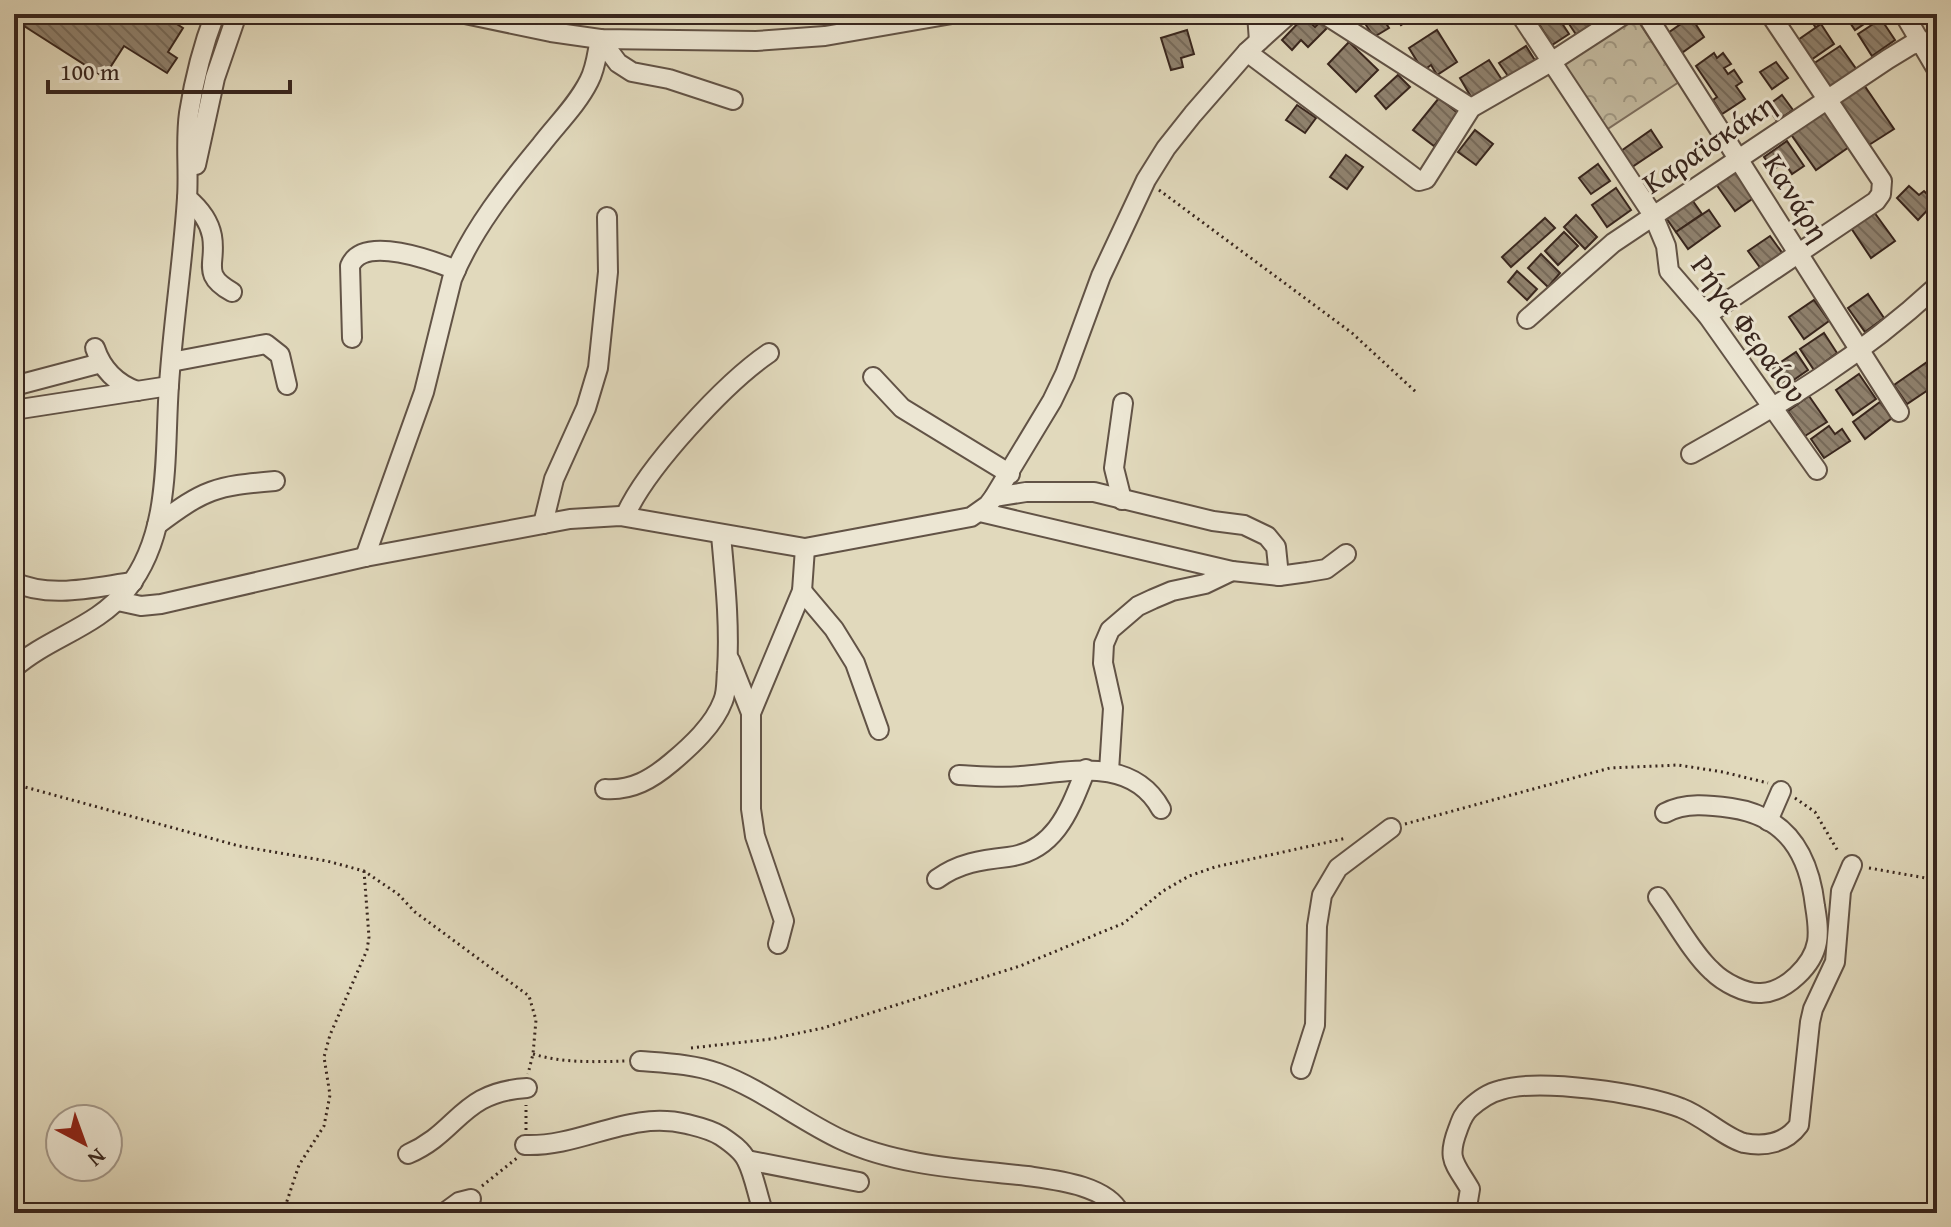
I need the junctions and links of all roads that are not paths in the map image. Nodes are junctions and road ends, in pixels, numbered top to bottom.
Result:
1 (200, 14) edge
2 (215, 14) edge
3 (239, 14) edge
4 (465, 14) edge
5 (952, 14) edge
6 (1257, 14) edge
7 (1289, 14) edge
8 (1324, 14) edge
9 (1520, 14) edge
10 (1625, 14) edge
11 (1646, 14) edge
12 (1770, 14) edge
13 (1904, 14) edge
14 (208, 33) junction
15 (600, 39) junction
16 (1929, 40) edge
17 (1253, 46) junction
18 (1551, 62) junction
19 (1937, 70) edge
20 (1826, 98) junction
21 (733, 100) dead end
22 (1471, 108) junction
23 (1739, 158) junction
24 (187, 198) junction
25 (1653, 215) junction
26 (607, 217) dead end
27 (1798, 255) junction
28 (456, 270) junction
29 (232, 292) dead end
30 (1935, 293) edge
31 (1707, 315) junction
32 (1527, 319) dead end
33 (352, 338) dead end
34 (1861, 351) junction
35 (769, 353) dead end
36 (171, 362) junction
37 (873, 377) dead end
38 (287, 385) dead end
39 (14, 386) edge
40 (169, 386) junction
41 (137, 391) junction
42 (1123, 403) dead end
43 (1774, 409) junction
44 (14, 410) edge
45 (1899, 412) dead end
46 (1691, 454) dead end
47 (1817, 470) dead end
48 (1010, 474) junction
49 (275, 481) dead end
50 (994, 497) junction
51 (1122, 500) junction
52 (980, 512) junction
53 (625, 516) junction
54 (543, 524) junction
55 (157, 525) junction
56 (721, 535) junction
57 (805, 548) junction
58 (1346, 554) dead end
59 (365, 557) junction
60 (1232, 571) junction
61 (1279, 576) junction
62 (14, 582) edge
63 (133, 582) junction
64 (802, 591) junction
65 (118, 601) junction
66 (728, 656) junction
67 (14, 668) edge
68 (751, 713) junction
69 (879, 730) dead end
70 (1086, 769) junction
71 (1109, 771) junction
72 (959, 775) dead end
73 (605, 789) dead end
74 (1781, 791) road end
75 (1161, 809) dead end
76 (1665, 813) dead end
77 (1768, 821) junction
78 (1391, 828) road end
79 (1852, 865) road end
80 (937, 879) dead end
81 (1658, 897) dead end
82 (778, 944) dead end
83 (640, 1061) road end
84 (1301, 1069) dead end
85 (527, 1088) road end
86 (525, 1145) road end
87 (408, 1154) dead end
88 (747, 1160) junction
89 (859, 1182) dead end
90 (471, 1199) road end
91 (762, 1208) dead end
92 (444, 1213) edge
93 (1120, 1213) edge
94 (1466, 1213) edge

1 - 14 street
2 - 14 street
3 - 24 street
4 - 15 street
5 - 15 street
6 - 17 street
7 - 17 street
8 - 22 street
9 - 18 street, Ρήγα Φεραίου
10 - 18 street
11 - 23 street, Κανάρη
12 - 20 street
13 - 16 street
14 - 24 street
15 - 21 street
15 - 28 street
16 - 19 street
16 - 20 street, Καραϊσκάκη
17 - 22 street
17 - 48 street
18 - 22 street
18 - 25 street, Ρήγα Φεραίου
20 - 23 street, Καραϊσκάκη
20 - 27 street
23 - 25 street, Καραϊσκάκη
23 - 27 street, Κανάρη
24 - 29 street
24 - 36 street
25 - 31 street, Ρήγα Φεραίου
25 - 32 street, Καραϊσκάκη
26 - 54 street
27 - 31 street
27 - 34 street, Κανάρη
28 - 33 street
28 - 59 street
30 - 34 street
31 - 43 street, Ρήγα Φεραίου
34 - 43 street
34 - 45 street, Κανάρη
35 - 53 street
36 - 38 street
36 - 40 street
37 - 48 street
39 - 41 street
40 - 41 street
40 - 55 street
41 - 44 street
42 - 51 street
43 - 46 street
43 - 47 street, Ρήγα Φεραίου
48 - 50 street
49 - 55 street
50 - 51 street
50 - 52 street
51 - 61 street
52 - 57 street
52 - 60 street
53 - 54 street
53 - 56 street
54 - 59 street
55 - 63 street
56 - 57 street
56 - 66 street
57 - 64 street
58 - 61 street
59 - 65 street
60 - 61 street
60 - 71 street
62 - 63 street
63 - 65 street
64 - 68 street
64 - 69 street
65 - 67 street
66 - 68 street
66 - 73 street
68 - 82 street
70 - 71 street
70 - 72 street
70 - 80 street
71 - 75 street
74 - 77 street
76 - 77 street
77 - 81 street
78 - 84 street
79 - 94 street
83 - 93 street
85 - 87 street
86 - 88 street
88 - 89 street
88 - 91 street
90 - 92 street

